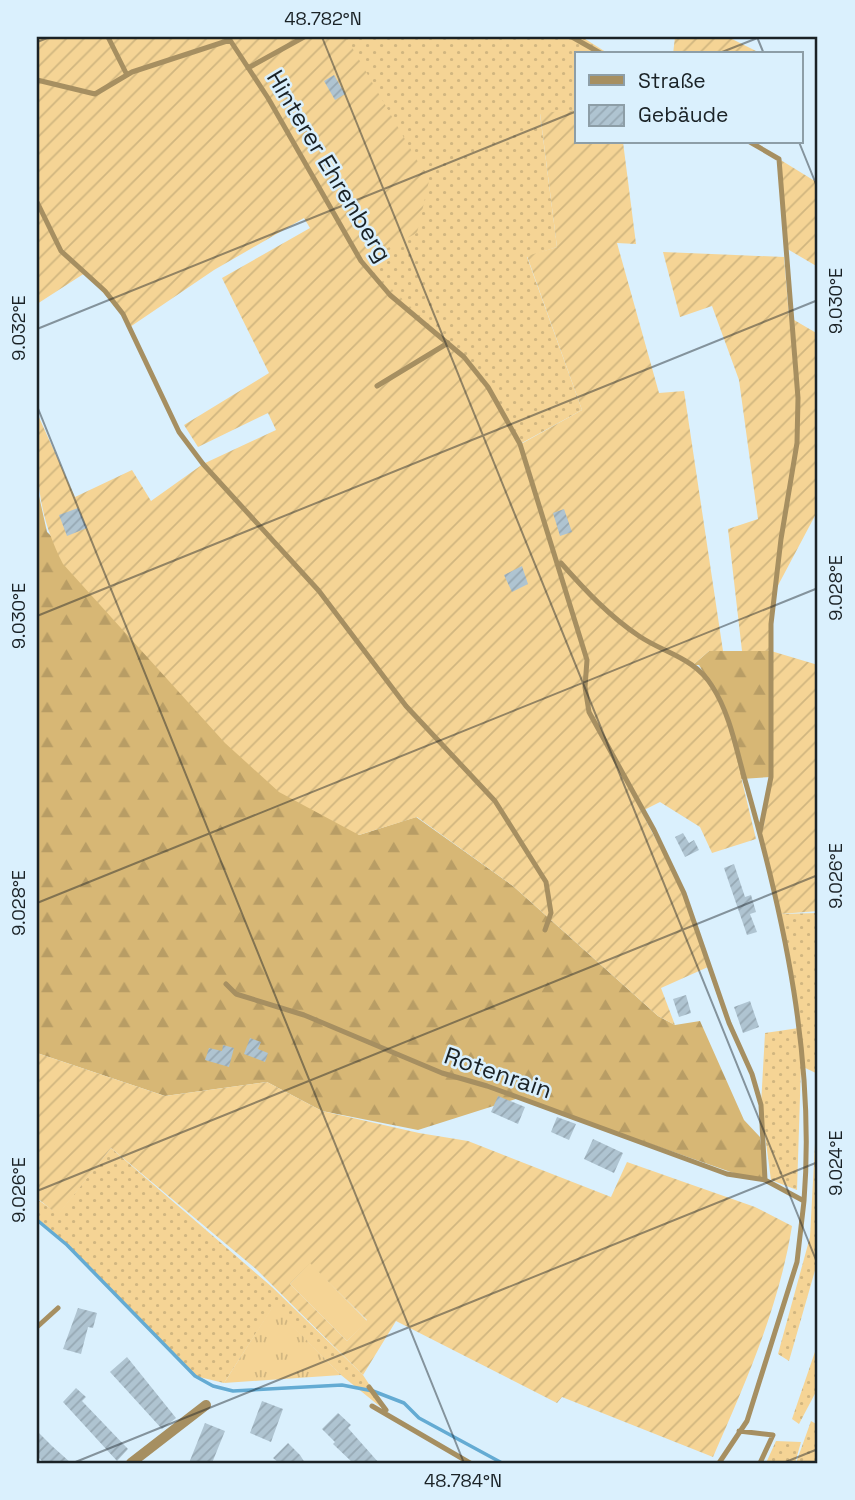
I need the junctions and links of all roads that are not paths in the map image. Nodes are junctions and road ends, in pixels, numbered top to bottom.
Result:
1 (107, 37) edge
2 (304, 37) edge
3 (572, 37) edge
4 (229, 38) edge
5 (598, 52) edge
6 (248, 68) junction
7 (127, 75) junction
8 (37, 80) edge
9 (753, 144) edge
10 (37, 202) edge
11 (448, 343) junction
12 (377, 386) dead end
13 (557, 558) junction
14 (760, 832) junction
15 (545, 930) dead end
16 (226, 984) dead end
17 (765, 1180) junction
18 (804, 1201) junction
19 (58, 1308) dead end
20 (37, 1327) edge
21 (369, 1387) dead end
22 (206, 1405) dead end
23 (372, 1406) dead end
24 (388, 1413) junction
25 (739, 1431) junction
26 (131, 1463) edge
27 (470, 1463) edge
28 (719, 1463) edge
29 (760, 1463) edge

1 - 7 lane
2 - 6 lane
3 - 5 lane
4 - 6 lane, Hinterer Ehrenberg
4 - 7 lane
6 - 11 lane, Hinterer Ehrenberg
7 - 8 lane
9 - 14 lane
10 - 15 lane
11 - 12 lane
11 - 13 lane, Hinterer Ehrenberg
13 - 14 lane
13 - 17 lane, Hinterer Ehrenberg
14 - 18 lane
16 - 17 lane, Rotenrain
17 - 18 lane, Rotenrain
18 - 25 lane
19 - 20 lane
21 - 24 lane
22 - 26 street
23 - 24 lane
24 - 27 lane
25 - 28 lane
25 - 29 lane

